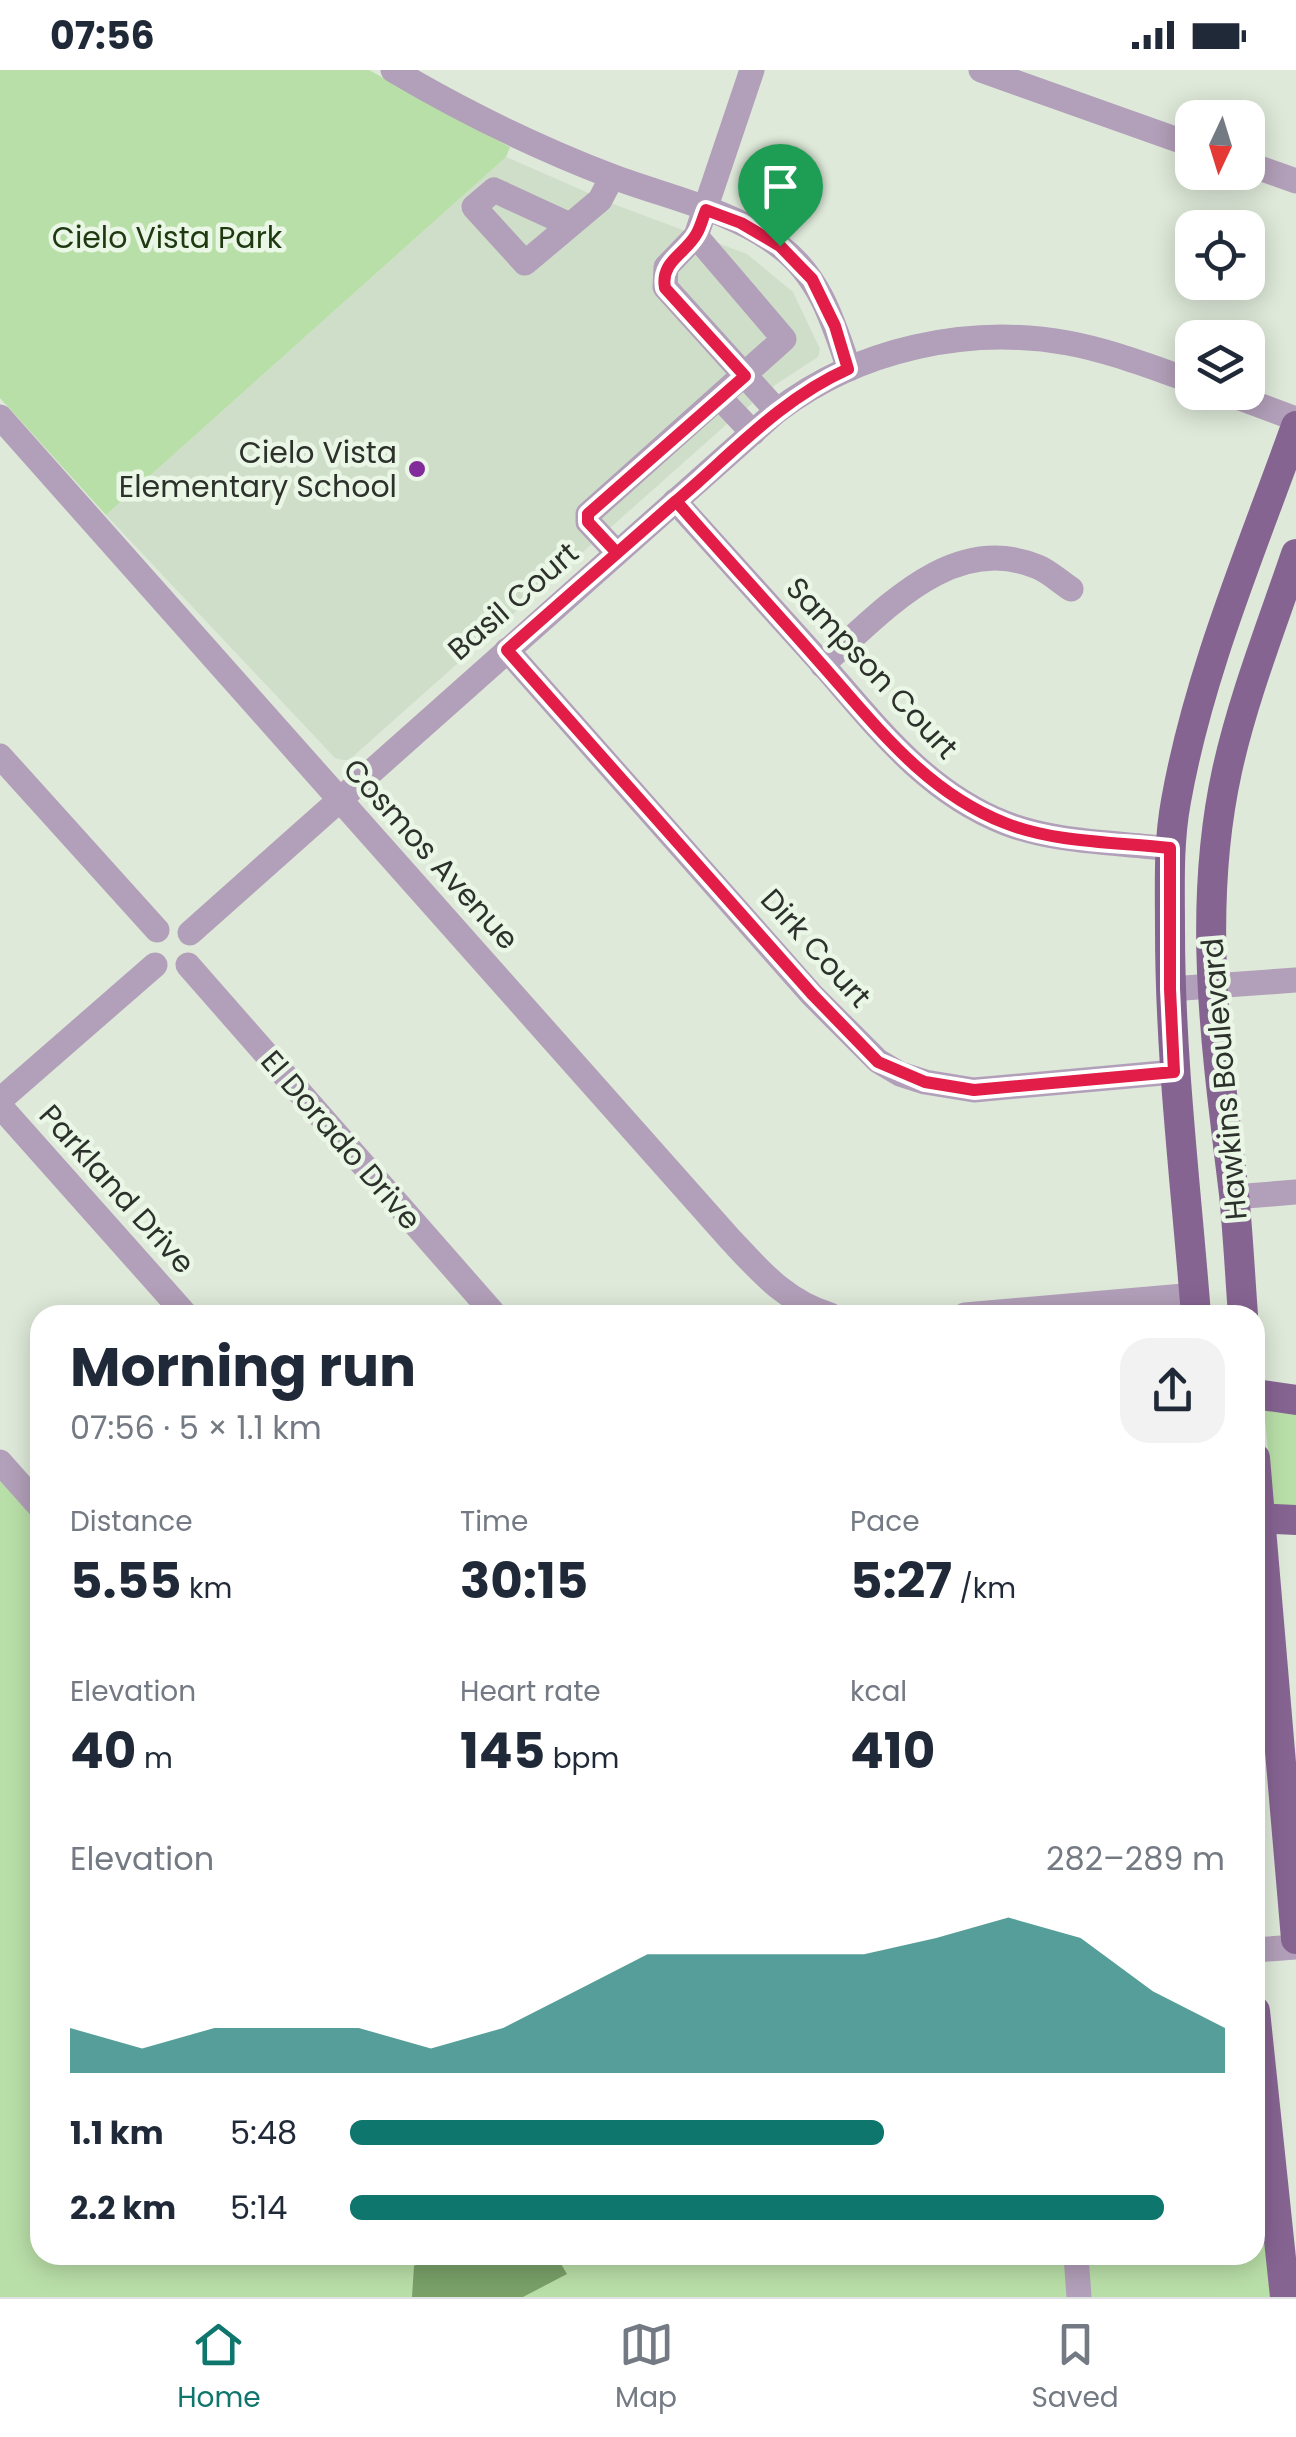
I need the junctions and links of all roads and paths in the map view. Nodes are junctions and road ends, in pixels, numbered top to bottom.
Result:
1 (393, 70) edge
2 (752, 70) edge
3 (980, 70) edge
4 (1175, 139) edge
5 (1265, 170) edge
6 (612, 176) junction
7 (1296, 181) edge
8 (706, 210) junction
9 (570, 225) dead end
10 (696, 236) junction
11 (848, 369) junction
12 (1175, 375) edge
13 (745, 376) junction
14 (720, 398) junction
15 (1265, 407) edge
16 (777, 411) junction
17 (0, 417) edge
18 (1296, 418) edge
19 (1296, 426) edge
20 (752, 433) junction
21 (676, 501) junction
22 (617, 553) junction
23 (1296, 554) edge
24 (1071, 589) dead end
25 (507, 650) junction
26 (822, 665) junction
27 (0, 756) edge
28 (338, 799) junction
29 (1170, 848) junction
30 (157, 930) junction
31 (190, 933) junction
32 (155, 965) junction
33 (188, 966) junction
34 (1296, 980) edge
35 (1212, 986) junction
36 (1170, 989) junction
37 (1174, 1072) junction
38 (0, 1103) edge
39 (1296, 1192) edge
40 (1234, 1197) junction
41 (177, 1305) edge
42 (486, 1305) edge
43 (804, 1305) edge
44 (1196, 1305) edge
45 (1242, 1305) edge
46 (1265, 1395) edge
47 (1296, 1400) edge
48 (0, 1462) edge
49 (30, 1496) edge
50 (1296, 1504) edge
51 (1265, 1515) edge
52 (1265, 1518) edge
53 (1296, 1520) edge
54 (1265, 1576) edge
55 (1287, 1737) edge
56 (1296, 1939) edge
57 (1296, 1947) edge
58 (1265, 1949) edge
59 (1265, 2107) edge
60 (1077, 2265) edge
61 (1080, 2297) edge
62 (1285, 2297) edge

1 - 6 street
2 - 8 street
3 - 4 street
5 - 7 street
6 - 8 street
6 - 9 street
8 - 10 street
8 - 11 street
10 - 13 street
10 - 13 street
11 - 12 street, Basil Court
11 - 16 street, Basil Court
13 - 14 street
13 - 16 street
14 - 20 street
14 - 22 street
15 - 18 street
16 - 20 street, Basil Court
17 - 28 street, Cosmos Avenue
19 - 29 main road, Hawkins Boulevard
20 - 21 street, Basil Court
21 - 22 street, Basil Court
21 - 26 street, Sampson Court
22 - 25 street, Basil Court
23 - 35 main road, Hawkins Boulevard
24 - 26 street
25 - 28 street, Basil Court
25 - 37 street, Dirk Court
26 - 29 street, Sampson Court
27 - 30 street
28 - 31 street, Basil Court
28 - 43 street, Cosmos Avenue
29 - 36 main road, Hawkins Boulevard
30 - 31 street
30 - 32 street
31 - 33 street
32 - 33 street
32 - 38 street
33 - 42 street, El Dorado Drive
34 - 35 street
35 - 36 street
35 - 40 main road, Hawkins Boulevard
36 - 37 main road, Hawkins Boulevard
37 - 44 main road, Hawkins Boulevard
38 - 41 street, Parkland Drive
39 - 40 street
40 - 45 main road, Hawkins Boulevard
46 - 47 main road
48 - 49 street
50 - 51 main road
52 - 53 main road
54 - 55 main road
55 - 56 main road
57 - 58 street
59 - 62 main road
60 - 61 street

